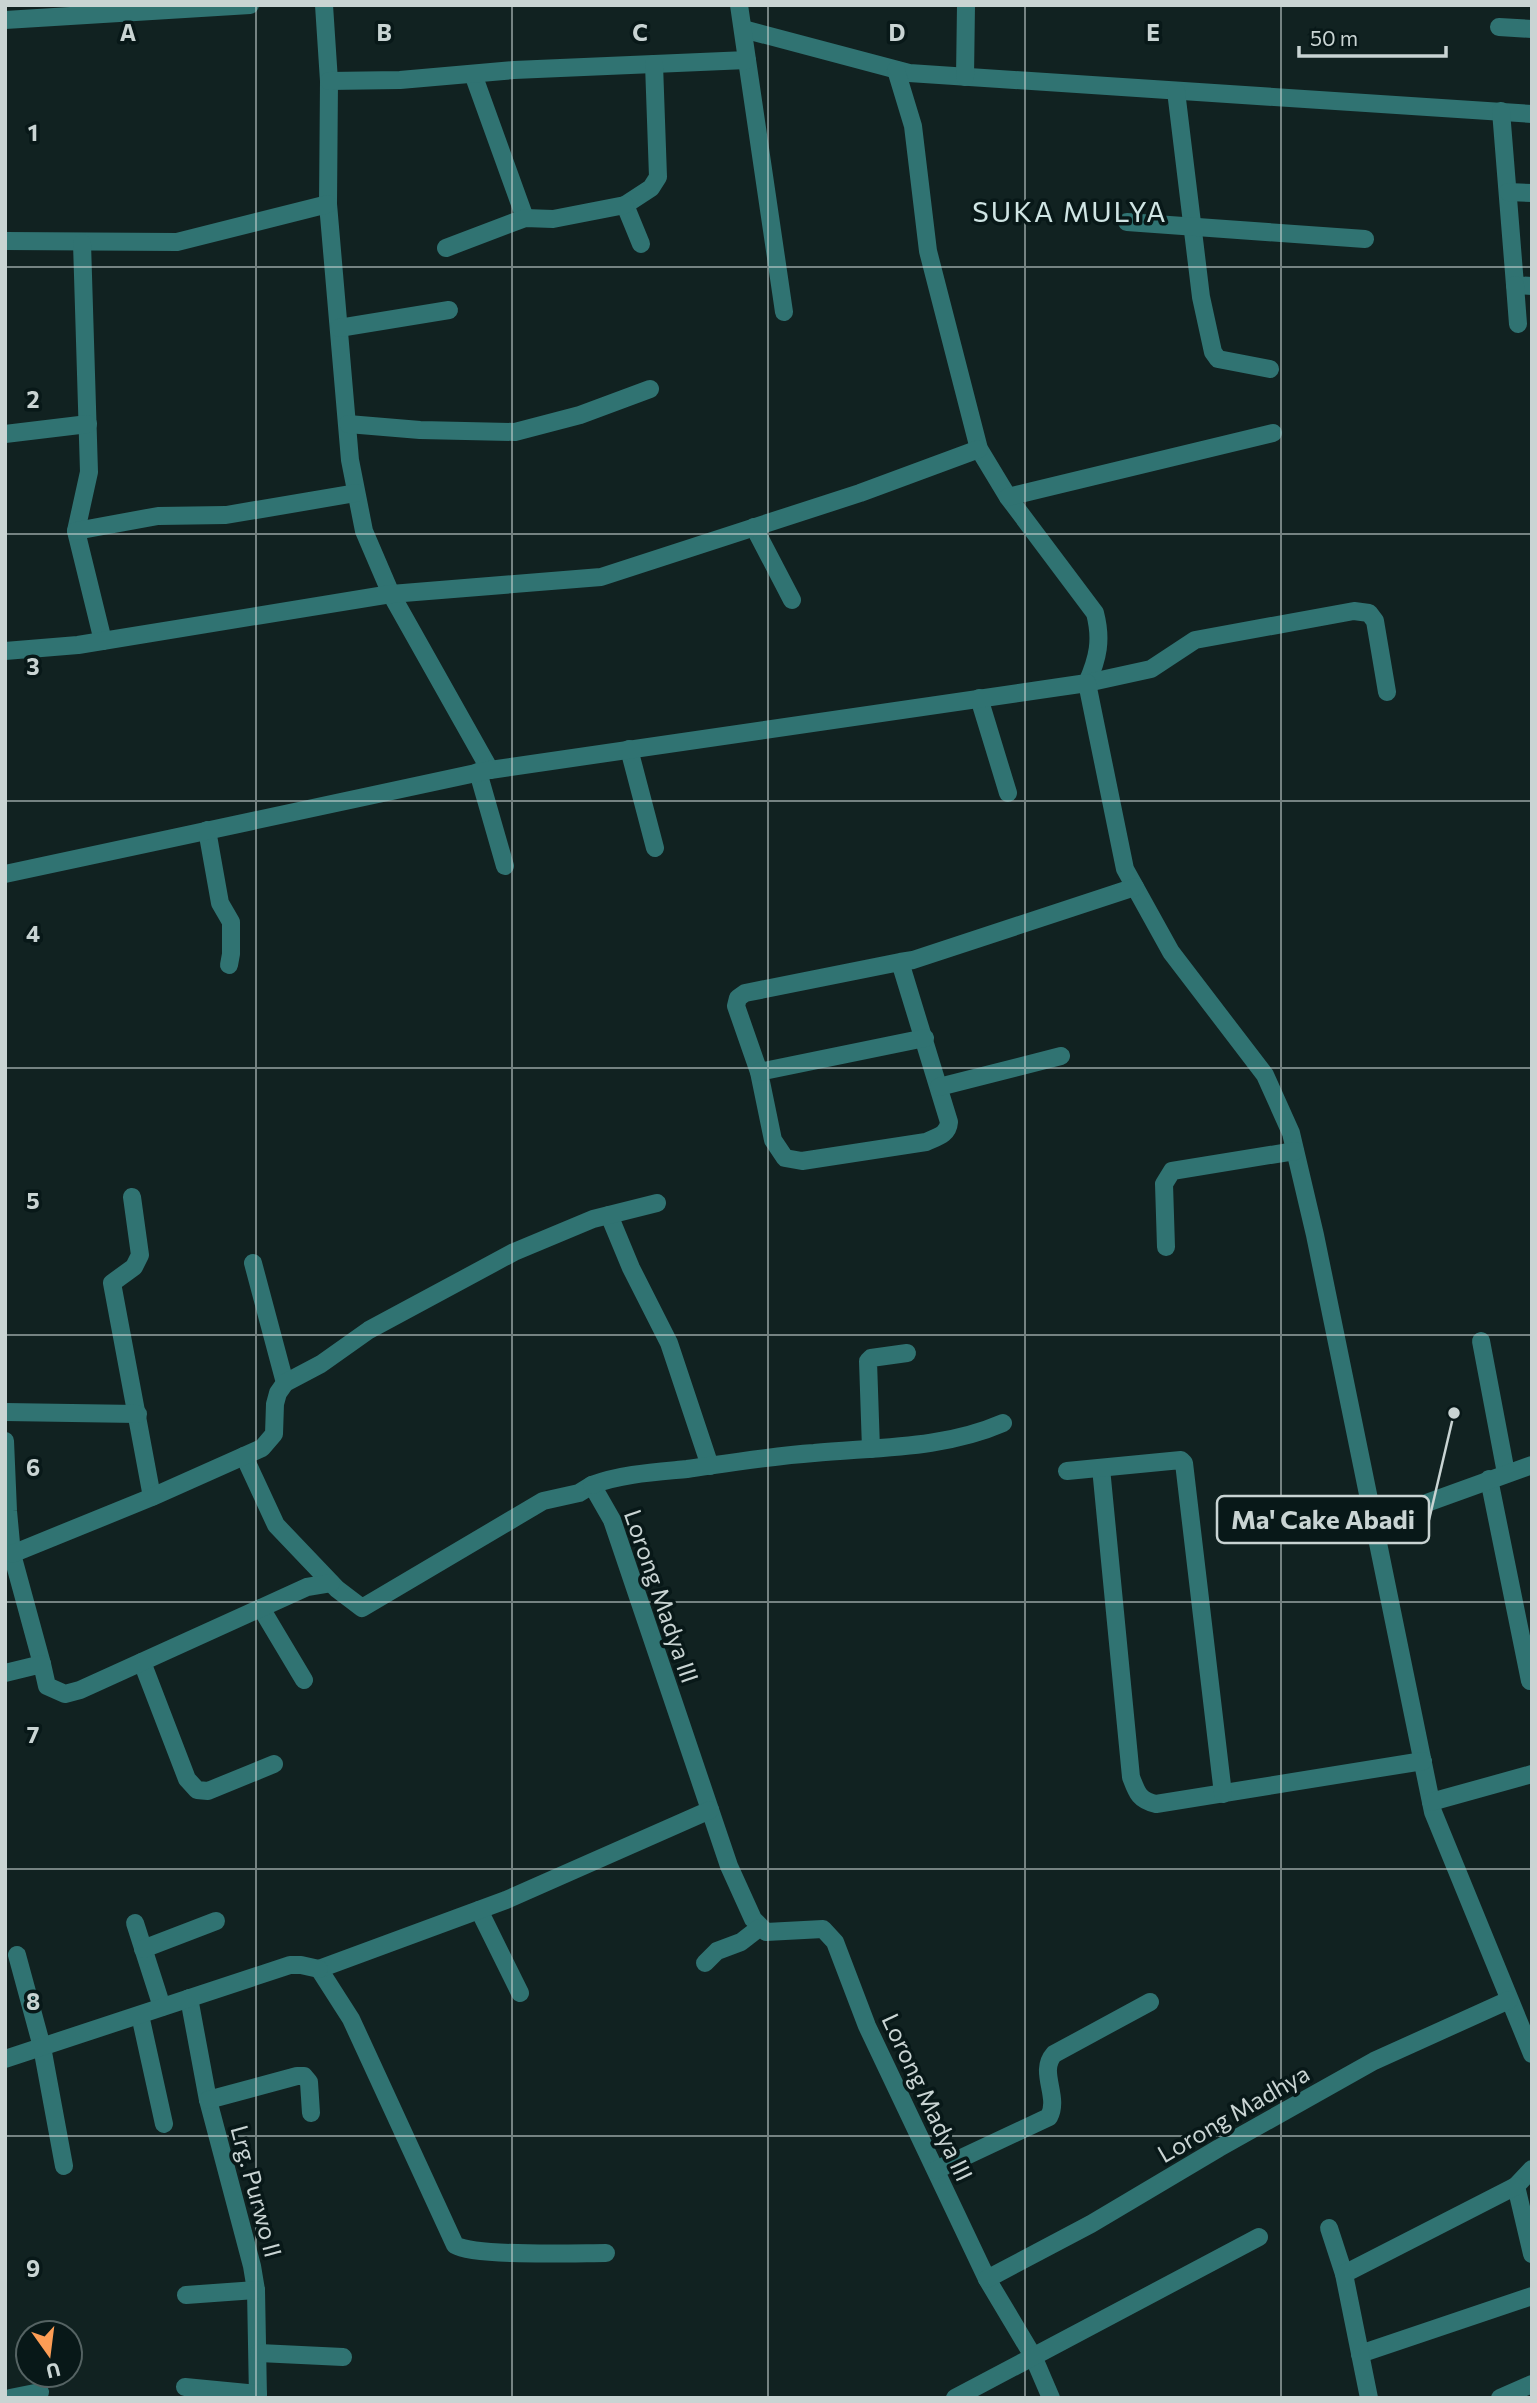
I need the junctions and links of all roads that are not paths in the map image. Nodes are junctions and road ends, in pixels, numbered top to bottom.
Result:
1 (250, 5) edge
2 (324, 5) edge
3 (739, 5) edge
4 (966, 5) edge
5 (5, 20) edge
6 (1500, 27) dead end
7 (743, 29) junction
8 (1532, 29) edge
9 (747, 60) junction
10 (654, 64) junction
11 (896, 69) junction
12 (473, 74) junction
13 (965, 77) junction
14 (329, 81) junction
15 (1175, 91) junction
16 (1501, 111) junction
17 (1532, 114) edge
18 (1508, 191) junction
19 (1532, 193) edge
20 (328, 204) junction
21 (625, 205) junction
22 (525, 218) junction
23 (1126, 222) dead end
24 (1193, 227) junction
25 (1365, 239) dead end
26 (5, 241) edge
27 (82, 243) junction
28 (641, 244) dead end
29 (446, 248) dead end
30 (1523, 286) edge
31 (449, 310) dead end
32 (784, 312) dead end
33 (1518, 324) dead end
34 (339, 328) junction
35 (1270, 369) dead end
36 (650, 389) dead end
37 (88, 424) junction
38 (348, 424) junction
39 (1273, 433) dead end
40 (5, 434) edge
41 (979, 449) junction
42 (356, 493) junction
43 (1008, 497) junction
44 (754, 527) junction
45 (76, 531) junction
46 (391, 594) junction
47 (792, 600) dead end
48 (103, 641) junction
49 (5, 651) edge
50 (1087, 683) junction
51 (1387, 692) dead end
52 (979, 698) junction
53 (629, 749) junction
54 (484, 771) junction
55 (1008, 793) dead end
56 (207, 830) junction
57 (655, 848) dead end
58 (505, 866) dead end
59 (5, 874) edge
60 (1135, 887) junction
61 (900, 962) junction
62 (229, 965) dead end
63 (925, 1038) junction
64 (1061, 1056) dead end
65 (759, 1072) junction
66 (939, 1087) junction
67 (1295, 1151) junction
68 (132, 1196) dead end
69 (657, 1203) dead end
70 (609, 1215) junction
71 (1166, 1247) dead end
72 (253, 1263) dead end
73 (1481, 1341) dead end
74 (907, 1353) dead end
75 (285, 1383) junction
76 (5, 1412) edge
77 (138, 1413) junction
78 (1003, 1423) dead end
79 (5, 1441) edge
80 (871, 1449) junction
81 (244, 1456) junction
82 (1532, 1465) edge
83 (710, 1466) junction
84 (1101, 1468) junction
85 (1067, 1471) dead end
86 (1497, 1476) junction
87 (592, 1485) junction
88 (152, 1497) junction
89 (1374, 1521) junction
90 (12, 1554) junction
91 (331, 1583) junction
92 (261, 1608) junction
93 (142, 1662) junction
94 (41, 1664) junction
95 (5, 1673) edge
96 (304, 1680) dead end
97 (1530, 1681) edge
98 (1423, 1761) junction
99 (274, 1764) dead end
100 (1532, 1774) edge
101 (1223, 1794) junction
102 (1431, 1802) junction
103 (710, 1810) junction
104 (479, 1910) junction
105 (216, 1921) dead end
106 (135, 1923) dead end
107 (760, 1928) junction
108 (143, 1949) junction
109 (17, 1955) dead end
110 (705, 1963) dead end
111 (319, 1969) junction
112 (520, 1993) dead end
113 (189, 1998) junction
114 (1509, 2000) junction
115 (1150, 2002) dead end
116 (162, 2007) junction
117 (140, 2015) junction
118 (42, 2047) junction
119 (1532, 2054) edge
120 (5, 2059) edge
121 (208, 2100) junction
122 (312, 2113) dead end
123 (164, 2124) dead end
124 (64, 2166) dead end
125 (1532, 2169) edge
126 (936, 2170) junction
127 (1516, 2186) junction
128 (1329, 2228) dead end
129 (1259, 2237) dead end
130 (606, 2253) dead end
131 (1532, 2254) edge
132 (1344, 2274) junction
133 (988, 2279) junction
134 (256, 2290) junction
135 (186, 2295) dead end
136 (1532, 2296) edge
137 (259, 2353) junction
138 (1360, 2354) junction
139 (1033, 2356) junction
140 (343, 2357) dead end
141 (1532, 2385) edge
142 (185, 2387) dead end
143 (40, 2392) dead end
144 (258, 2396) edge
145 (10, 2398) edge
146 (955, 2398) edge
147 (1051, 2398) edge
148 (1369, 2398) edge
149 (1500, 2398) edge

1 - 5 street
2 - 14 street
3 - 7 street
4 - 13 street
6 - 8 street
7 - 9 street
7 - 11 street
9 - 10 street
9 - 32 street
10 - 12 street
10 - 21 street
11 - 13 street
11 - 41 street
12 - 14 street
12 - 22 street
13 - 15 street
14 - 20 street
15 - 16 street
15 - 24 street
16 - 17 street
16 - 18 street
18 - 19 street
18 - 30 street
20 - 27 street
20 - 34 street
21 - 22 street
21 - 28 street
22 - 29 street
23 - 24 street
24 - 25 street
24 - 35 street
26 - 27 street
27 - 37 street
30 - 33 street
31 - 34 street
34 - 38 street
36 - 38 street
37 - 40 street
37 - 45 street
38 - 42 street
39 - 43 street
41 - 43 street
41 - 44 street
42 - 45 street
42 - 46 street
43 - 50 street
44 - 46 street
44 - 47 street
45 - 48 street
46 - 48 street
46 - 54 street
48 - 49 street
50 - 51 street
50 - 52 street
50 - 60 street
52 - 53 street
52 - 55 street
53 - 54 street
53 - 57 street
54 - 56 street
54 - 58 street
56 - 59 street
56 - 62 street
60 - 61 street
60 - 67 street
61 - 63 street
61 - 65 street
63 - 65 street
63 - 66 street
64 - 66 street
65 - 66 street
67 - 71 street
67 - 89 street
68 - 77 street
69 - 70 street
70 - 75 street
70 - 83 street
72 - 75 street
73 - 86 street
74 - 80 street
75 - 81 street
76 - 77 street
77 - 88 street
78 - 80 street
79 - 90 street
80 - 83 street
81 - 88 street
81 - 91 street
82 - 86 street
83 - 87 street
84 - 85 street
84 - 101 street
84 - 101 street
86 - 89 street
86 - 97 street
87 - 91 street
87 - 103 street, Lorong Madya III
88 - 90 street
89 - 98 street
90 - 94 street
91 - 92 street
92 - 93 street
92 - 96 street
93 - 94 street
93 - 99 street
94 - 95 street
98 - 101 street
98 - 102 street
100 - 102 street
102 - 114 street
103 - 104 street
103 - 107 street, Lorong Madya III
104 - 111 street
104 - 112 street
105 - 108 street
106 - 108 street
107 - 110 street
107 - 126 street, Lorong Madya III
108 - 116 street
109 - 118 street
111 - 113 street
111 - 130 street
113 - 116 street
113 - 121 street, Lrg. Purwo II
114 - 119 street
114 - 133 street, Lorong Madhya
115 - 126 street
116 - 117 street
117 - 118 street
117 - 123 street
118 - 120 street
118 - 124 street
121 - 122 street
121 - 134 street, Lrg. Purwo II
125 - 127 street
126 - 133 street, Lorong Madya III
127 - 131 street
127 - 132 street
128 - 132 street
129 - 139 street
132 - 138 street
133 - 139 street, Lorong Madya III
134 - 135 street
134 - 137 street, Lrg. Purwo II
136 - 138 street
137 - 140 street
137 - 144 street, Lrg. Purwo II
138 - 148 street
139 - 146 street
139 - 147 street, Lorong Madya III
141 - 149 street
142 - 144 street
143 - 145 street

